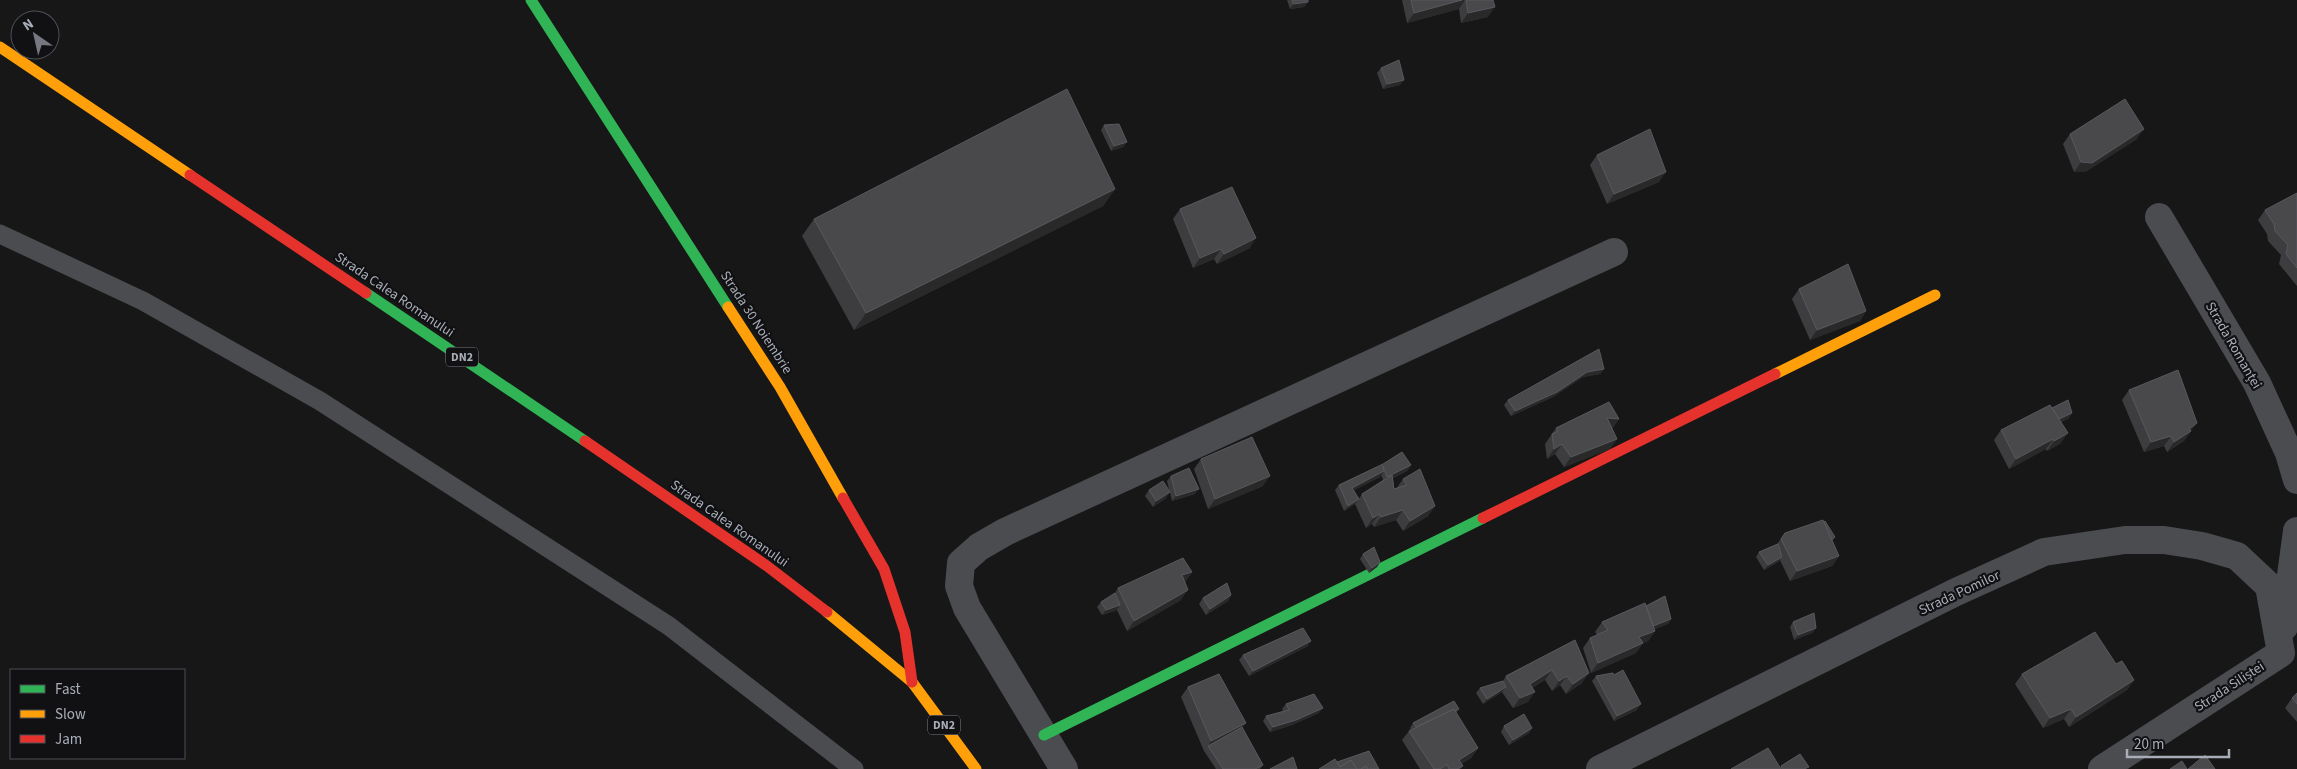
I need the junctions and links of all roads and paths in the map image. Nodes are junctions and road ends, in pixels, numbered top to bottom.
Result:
1 (531, 0) edge
2 (0, 47) edge
3 (2159, 217) dead end
4 (0, 234) edge
5 (1614, 252) dead end
6 (1935, 295) dead end
7 (2297, 480) edge
8 (2297, 531) edge
9 (2289, 656) edge
10 (912, 682) junction
11 (1044, 735) junction
12 (854, 769) edge
13 (976, 769) edge
14 (1064, 769) edge
15 (1600, 769) edge
16 (2102, 769) edge

1 - 10 main road, Strada 30 Noiembrie
2 - 10 main road, Strada Calea Romanului / DN2
3 - 7 street, Strada Romanței
4 - 12 lane
5 - 11 street
6 - 11 main road
8 - 9 street
9 - 15 street, Strada Pomilor
9 - 16 street, Strada Siliștei
10 - 13 main road, DN2
11 - 14 street

